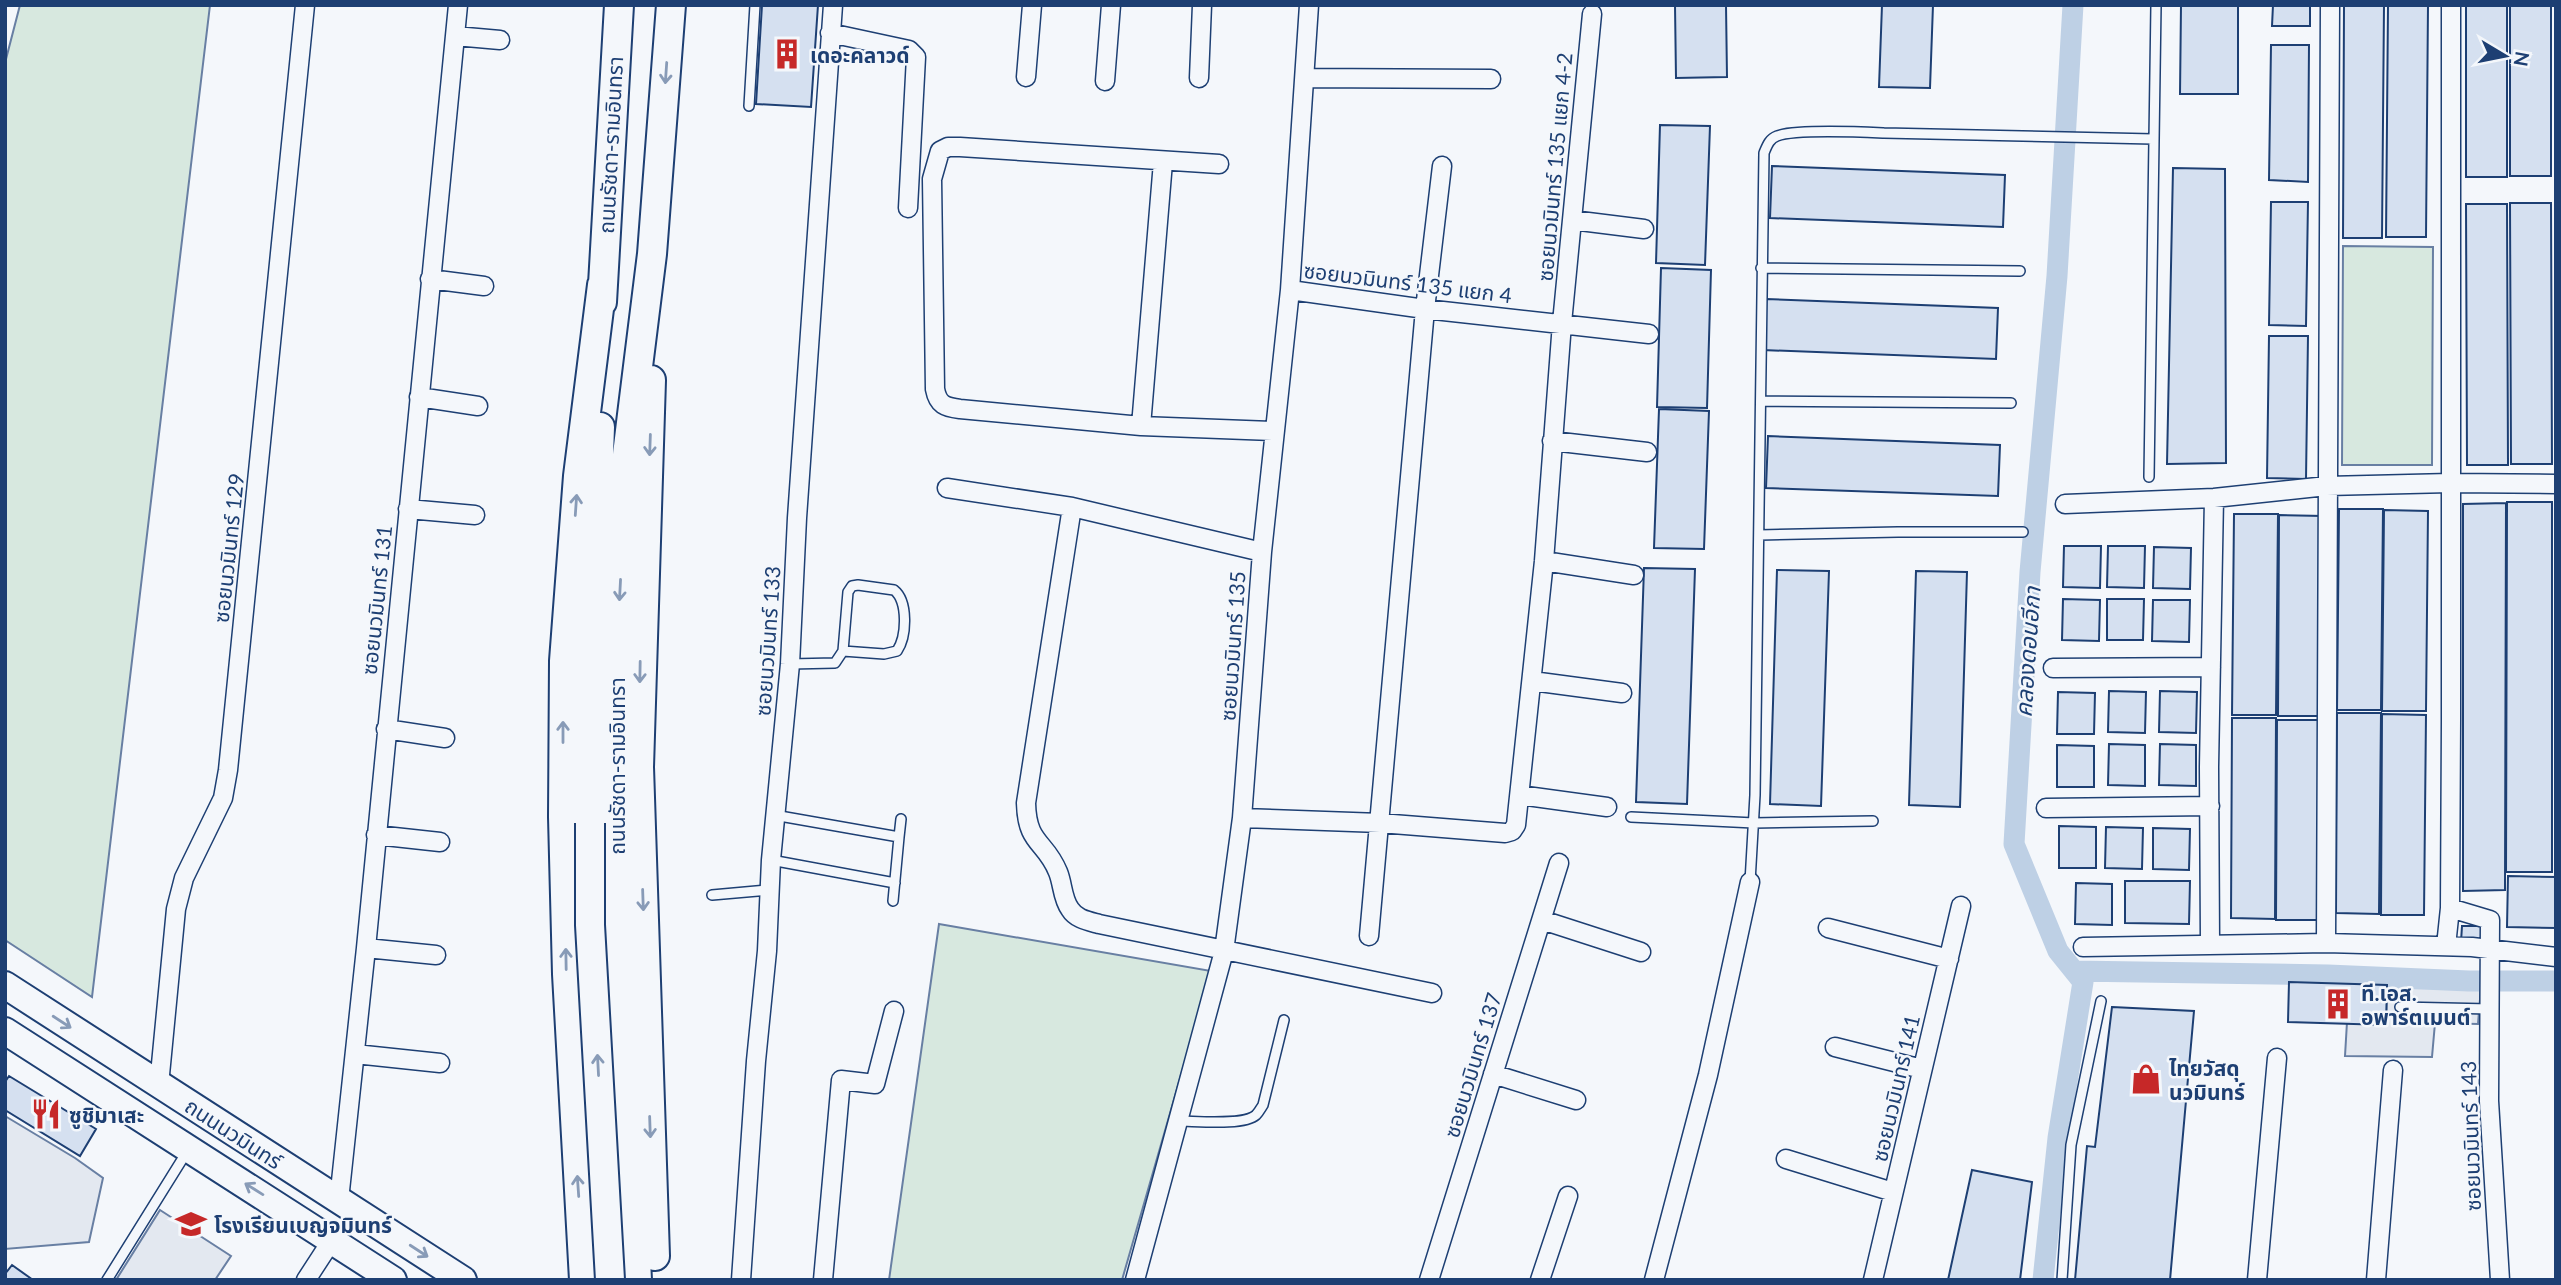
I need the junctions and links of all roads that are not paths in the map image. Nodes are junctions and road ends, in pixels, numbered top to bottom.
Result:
1 (305, 5) edge
2 (458, 5) edge
3 (619, 5) edge
4 (671, 5) edge
5 (755, 5) edge
6 (833, 5) edge
7 (1032, 5) edge
8 (1111, 5) edge
9 (1202, 5) edge
10 (1309, 5) edge
11 (2156, 5) edge
12 (2330, 5) edge
13 (2451, 5) edge
14 (1592, 14) dead end
15 (830, 33) junction
16 (455, 36) junction
17 (500, 40) dead end
18 (1026, 77) dead end
19 (1199, 78) dead end
20 (1305, 78) junction
21 (1491, 79) dead end
22 (1105, 81) dead end
23 (749, 106) dead end
24 (2153, 139) junction
25 (1163, 162) junction
26 (1219, 164) dead end
27 (1442, 166) dead end
28 (908, 208) dead end
29 (1572, 220) junction
30 (1644, 229) dead end
31 (652, 254) junction
32 (1761, 268) junction
33 (2020, 271) dead end
34 (430, 279) junction
35 (602, 285) junction
36 (484, 286) dead end
37 (1290, 290) junction
38 (1425, 309) junction
39 (1562, 323) junction
40 (1649, 334) dead end
41 (418, 397) junction
42 (1761, 401) junction
43 (2011, 403) dead end
44 (478, 406) dead end
45 (1141, 426) junction
46 (1275, 430) junction
47 (1552, 441) junction
48 (1647, 452) dead end
49 (2149, 477) dead end
50 (2450, 483) junction
51 (2556, 484) edge
52 (2327, 486) junction
53 (947, 488) dead end
54 (2214, 498) junction
55 (2065, 504) dead end
56 (1072, 507) junction
57 (408, 509) junction
58 (475, 515) dead end
59 (2023, 532) dead end
60 (1760, 535) junction
61 (1262, 552) junction
62 (1544, 561) junction
63 (1634, 575) dead end
64 (843, 651) junction
65 (790, 664) junction
66 (2211, 667) junction
67 (2053, 668) dead end
68 (1532, 681) junction
69 (1622, 693) dead end
70 (386, 729) junction
71 (444, 738) dead end
72 (1520, 795) junction
73 (2210, 806) junction
74 (1608, 807) dead end
75 (2046, 808) dead end
76 (774, 815) junction
77 (1631, 817) dead end
78 (1241, 818) junction
79 (901, 819) dead end
80 (1873, 821) dead end
81 (1380, 823) junction
82 (1755, 823) junction
83 (602, 824) junction
84 (376, 835) junction
85 (899, 837) junction
86 (440, 842) dead end
87 (771, 860) junction
88 (1559, 863) dead end
89 (1750, 882) joint
90 (895, 883) junction
91 (768, 890) junction
92 (712, 895) dead end
93 (894, 901) dead end
94 (1961, 906) dead end
95 (2450, 908) junction
96 (1542, 920) junction
97 (1828, 928) dead end
98 (1369, 936) dead end
99 (2210, 943) junction
100 (2326, 943) junction
101 (2446, 946) junction
102 (2083, 947) dead end
103 (366, 948) junction
104 (2488, 948) junction
105 (1224, 951) junction
106 (1641, 952) dead end
107 (436, 955) dead end
108 (2556, 957) edge
109 (1949, 959) junction
110 (5, 985) edge
111 (1432, 993) dead end
112 (2101, 1001) dead end
113 (2400, 1007) dead end
114 (2490, 1009) junction
115 (894, 1012) dead end
116 (1284, 1020) dead end
117 (5, 1031) edge
118 (1835, 1047) dead end
119 (355, 1054) junction
120 (2277, 1058) dead end
121 (440, 1063) dead end
122 (1922, 1069) junction
123 (2393, 1070) dead end
124 (1493, 1074) junction
125 (159, 1085) junction
126 (1576, 1100) dead end
127 (1178, 1121) junction
128 (189, 1148) junction
129 (1786, 1159) dead end
130 (1894, 1192) junction
131 (1568, 1196) dead end
132 (339, 1200) junction
133 (332, 1240) junction
134 (592, 1275) edge
135 (647, 1276) edge
136 (107, 1280) edge
137 (306, 1280) edge
138 (393, 1280) edge
139 (463, 1280) edge
140 (741, 1280) edge
141 (823, 1280) edge
142 (1135, 1280) edge
143 (1429, 1280) edge
144 (1540, 1280) edge
145 (1654, 1280) edge
146 (1872, 1280) edge
147 (2062, 1280) edge
148 (2257, 1280) edge
149 (2376, 1280) edge
150 (2500, 1280) edge

1 - 125 street, ซอยนวมินทร์ 129
2 - 16 street, ซอยนวมินทร์ 131
3 - 35 main road, ถนนรัชดา-รามอินทรา
4 -> 31 main road, ถนนรัชดา-รามอินทรา
5 - 23 lane
6 - 15 street, ซอยนวมินทร์ 133
7 - 18 street
8 - 22 street
9 - 19 street
10 - 20 street, ซอยนวมินทร์ 135
11 - 24 lane
12 - 52 street
13 - 50 street
14 - 29 street, ซอยนวมินทร์ 135 แยก 4-2
15 - 28 street
15 - 65 street, ซอยนวมินทร์ 133
16 - 17 street
16 - 34 street, ซอยนวมินทร์ 131
20 - 21 street
20 - 37 street, ซอยนวมินทร์ 135
24 - 32 lane
24 - 49 lane
25 - 26 street
25 - 45 street
25 - 45 street
27 - 38 street
29 - 30 street
29 - 39 street, ซอยนวมินทร์ 135 แยก 4-2
31 -> 83 main road, ถนนรัชดา-รามอินทรา
31 -> 135 main road, ถนนรัชดา-รามอินทรา
32 - 33 lane
32 - 42 lane
34 - 36 street
34 - 41 street, ซอยนวมินทร์ 131
35 - 83 main road, ถนนรัชดา-รามอินทรา
134 -> 35 main road, ถนนรัชดา-รามอินทรา
37 - 38 street, ซอยนวมินทร์ 135 แยก 4
37 - 46 street, ซอยนวมินทร์ 135
38 - 39 street, ซอยนวมินทร์ 135 แยก 4
38 - 81 street
39 - 40 street, ซอยนวมินทร์ 135 แยก 4
39 - 47 street, ซอยนวมินทร์ 135 แยก 4-2
41 - 44 street
41 - 57 street, ซอยนวมินทร์ 131
42 - 43 lane
42 - 60 lane
45 - 46 street
46 - 61 street, ซอยนวมินทร์ 135
47 - 48 street
47 - 62 street, ซอยนวมินทร์ 135 แยก 4-2
50 - 51 street
50 - 52 street
50 - 95 street
52 - 54 street
52 - 100 street
53 - 56 street
54 - 55 street
54 - 66 street
56 - 61 street
56 - 105 street
57 - 58 street
57 - 70 street, ซอยนวมินทร์ 131
59 - 60 lane
60 - 82 lane
61 - 78 street, ซอยนวมินทร์ 135
62 - 63 street
62 - 68 street, ซอยนวมินทร์ 135 แยก 4-2
64 - 64 lane
64 - 65 lane
65 - 76 street, ซอยนวมินทร์ 133
66 - 67 street
66 - 73 street
68 - 69 street
68 - 72 street, ซอยนวมินทร์ 135 แยก 4-2
70 - 71 street
70 - 84 street, ซอยนวมินทร์ 131
72 - 74 street
72 - 81 street, ซอยนวมินทร์ 135 แยก 4-2
73 - 75 street
73 - 99 street
76 - 85 lane
76 - 87 street, ซอยนวมินทร์ 133
77 - 82 lane
78 - 81 street, ซอยนวมินทร์ 135 แยก 4-2
78 - 105 street, ซอยนวมินทร์ 135
79 - 85 lane
80 - 82 lane
81 - 98 street
82 - 89 lane
134 -> 83 main road, ถนนรัชดา-รามอินทรา, bridge
83 - 135 main road, ถนนรัชดา-รามอินทรา
84 - 86 street
84 - 103 street, ซอยนวมินทร์ 131
85 - 90 lane
87 - 90 lane
87 - 91 street, ซอยนวมินทร์ 133
88 - 96 street, ซอยนวมินทร์ 137
89 - 145 street
90 - 93 lane
91 - 92 lane
91 - 140 street, ซอยนวมินทร์ 133
94 - 109 street, ซอยนวมินทร์ 141
95 - 101 street
95 - 104 street, ซอยนวมินทร์ 143
96 - 106 street
96 - 124 street, ซอยนวมินทร์ 137
97 - 109 street
99 - 100 street
99 - 102 street
100 - 101 street
101 - 104 street
103 - 107 street
103 - 119 street, ซอยนวมินทร์ 131
104 - 108 street
104 - 114 street, ซอยนวมินทร์ 143
105 - 111 street
105 - 127 street, ซอยนวมินทร์ 135
109 - 122 street, ซอยนวมินทร์ 141
110 -> 125 main road, ถนนนวมินทร์
112 - 147 lane
113 - 114 lane
114 - 150 street, ซอยนวมินทร์ 143
115 - 141 street
116 - 127 lane
117 - 128 main road, ถนนนวมินทร์
118 - 122 street
119 - 121 street
119 - 132 street, ซอยนวมินทร์ 131
120 - 148 street
122 - 130 street, ซอยนวมินทร์ 141
123 - 149 street
124 - 126 street
124 - 143 street, ซอยนวมินทร์ 137
125 - 132 main road, ถนนนวมินทร์
127 - 142 street, ซอยนวมินทร์ 135
133 -> 128 main road, ถนนนวมินทร์
128 - 136 lane
129 - 130 street
130 - 146 street, ซอยนวมินทร์ 141
131 - 144 street
132 -> 139 main road, ถนนนวมินทร์
133 - 137 street
133 - 138 main road, ถนนนวมินทร์

